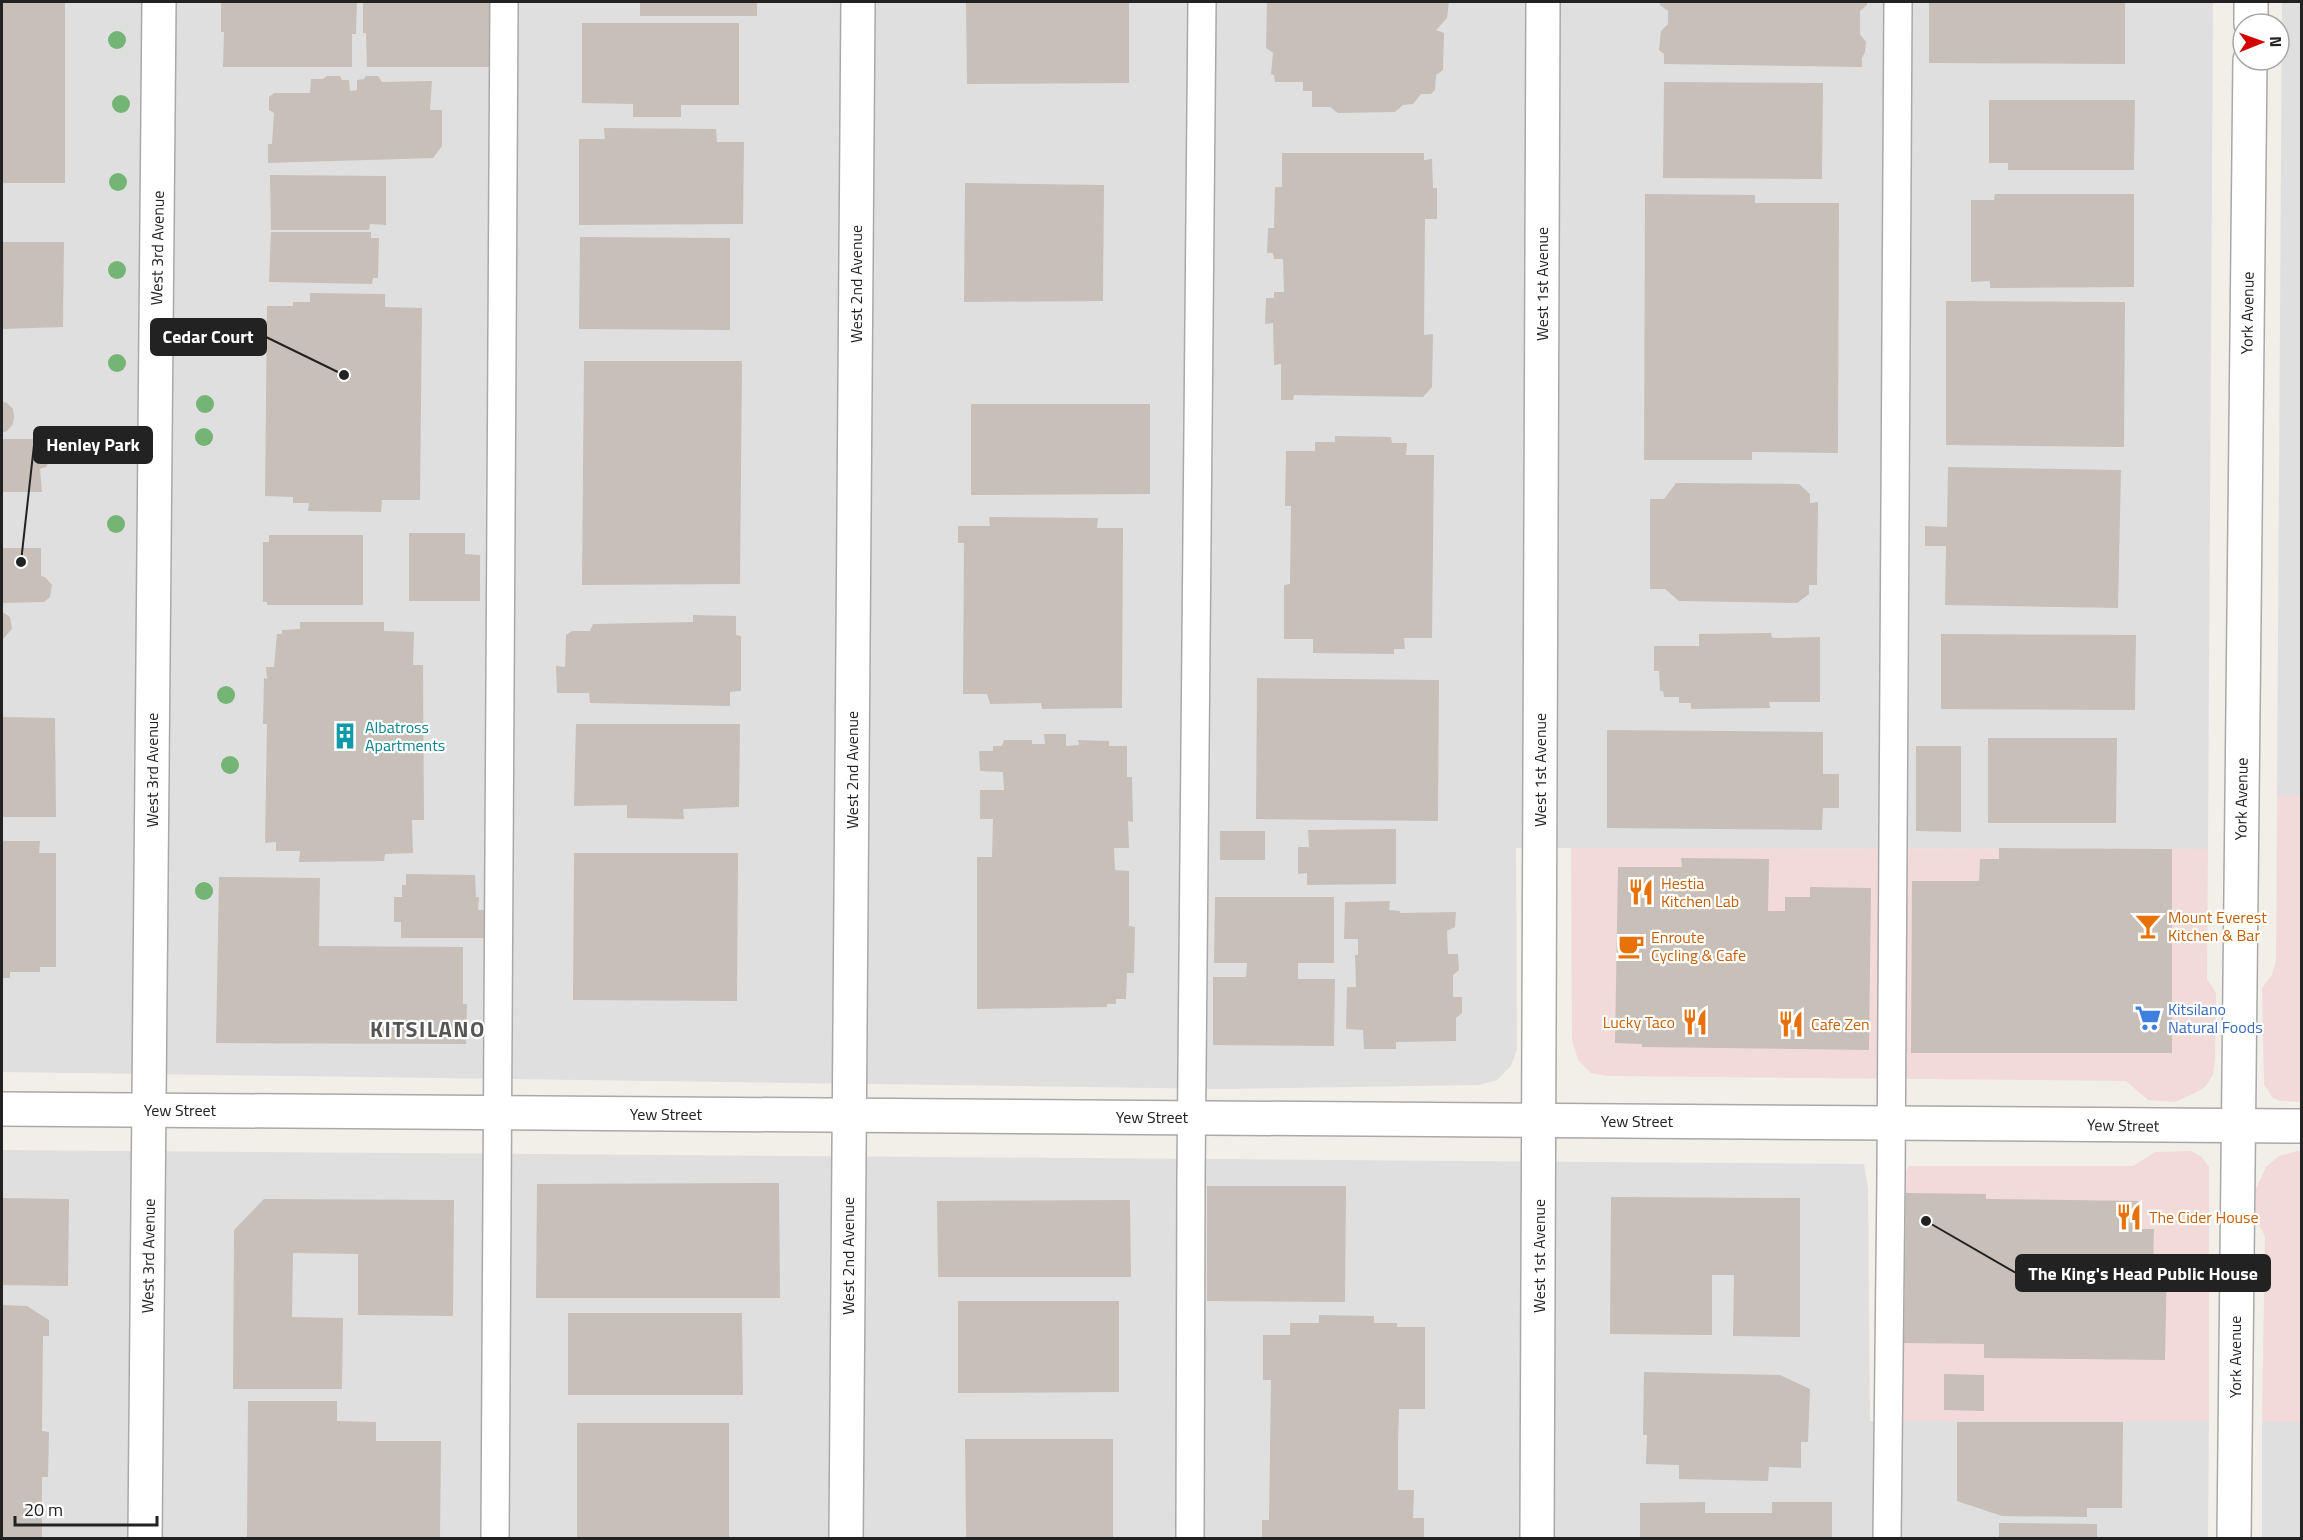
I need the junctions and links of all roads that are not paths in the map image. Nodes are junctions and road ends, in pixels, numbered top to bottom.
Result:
1 (159, 2) edge
2 (504, 2) edge
3 (858, 2) edge
4 (1202, 2) edge
5 (1543, 2) edge
6 (1898, 2) edge
7 (2250, 72) edge
8 (2, 1109) edge
9 (150, 1110) junction
10 (496, 1112) junction
11 (849, 1115) junction
12 (1192, 1118) junction
13 (1539, 1120) junction
14 (1891, 1123) junction
15 (2237, 1125) junction
16 (2301, 1126) edge
17 (145, 1539) edge
18 (495, 1539) edge
19 (846, 1539) edge
20 (1190, 1539) edge
21 (1538, 1539) edge
22 (1887, 1539) edge
23 (2234, 1539) edge

1 - 9 street, West 3rd Avenue
2 - 10 lane
3 - 11 street, West 2nd Avenue
4 - 12 lane
5 - 13 street, West 1st Avenue
6 - 14 lane
7 - 15 street, York Avenue
8 - 9 street, Yew Street
9 - 10 street, Yew Street
9 - 17 street, West 3rd Avenue
10 - 11 street, Yew Street
10 - 18 lane
11 - 12 street, Yew Street
11 - 19 street, West 2nd Avenue
12 - 13 street, Yew Street
12 - 20 lane
13 - 14 street, Yew Street
13 - 21 street, West 1st Avenue
14 - 15 street, Yew Street
14 - 22 lane
15 - 16 street, Yew Street
15 - 23 street, York Avenue

